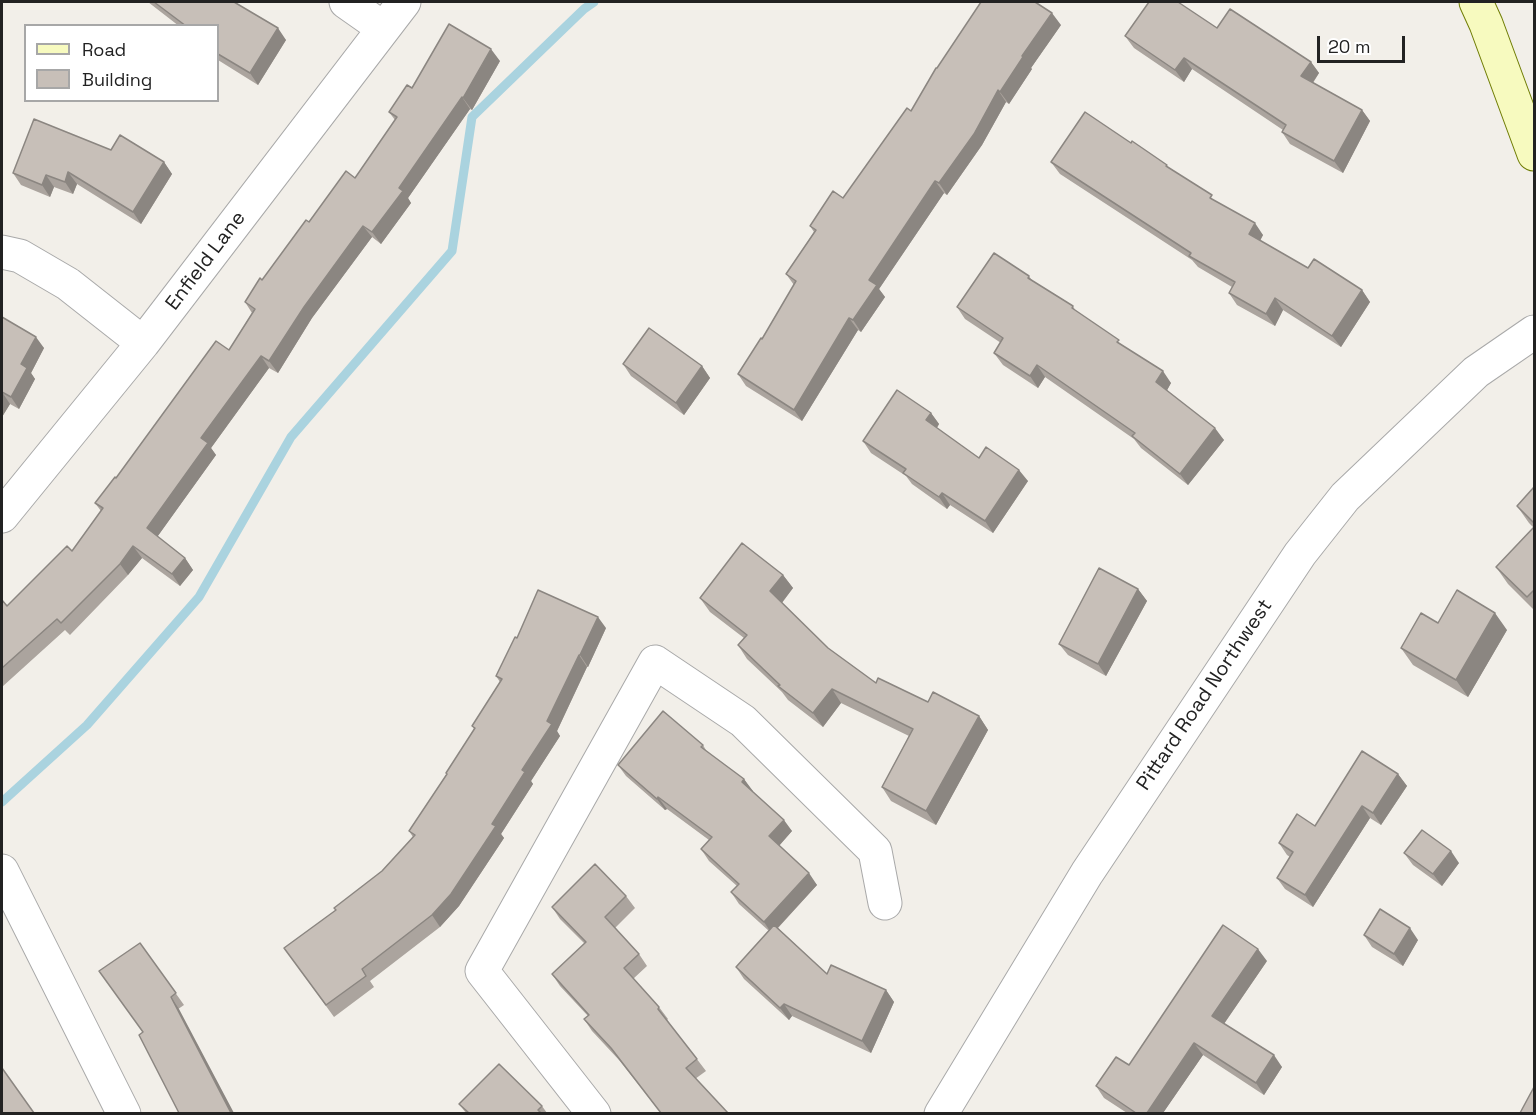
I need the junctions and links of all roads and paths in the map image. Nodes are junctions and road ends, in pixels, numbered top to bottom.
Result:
1 (346, 2) edge
2 (404, 2) edge
3 (1476, 2) edge
4 (383, 28) junction
5 (1534, 154) edge
6 (2, 252) edge
7 (1534, 332) edge
8 (143, 343) junction
9 (2, 516) edge
10 (2, 871) edge
11 (885, 903) dead end
12 (124, 1113) edge
13 (594, 1113) edge
14 (941, 1113) edge

1 - 4 street
2 - 4 street, Enfield Lane
3 - 5 street
4 - 8 street, Enfield Lane
6 - 8 street
7 - 14 street, Pittard Road Northwest
8 - 9 street, Enfield Lane
10 - 12 street
11 - 13 street

